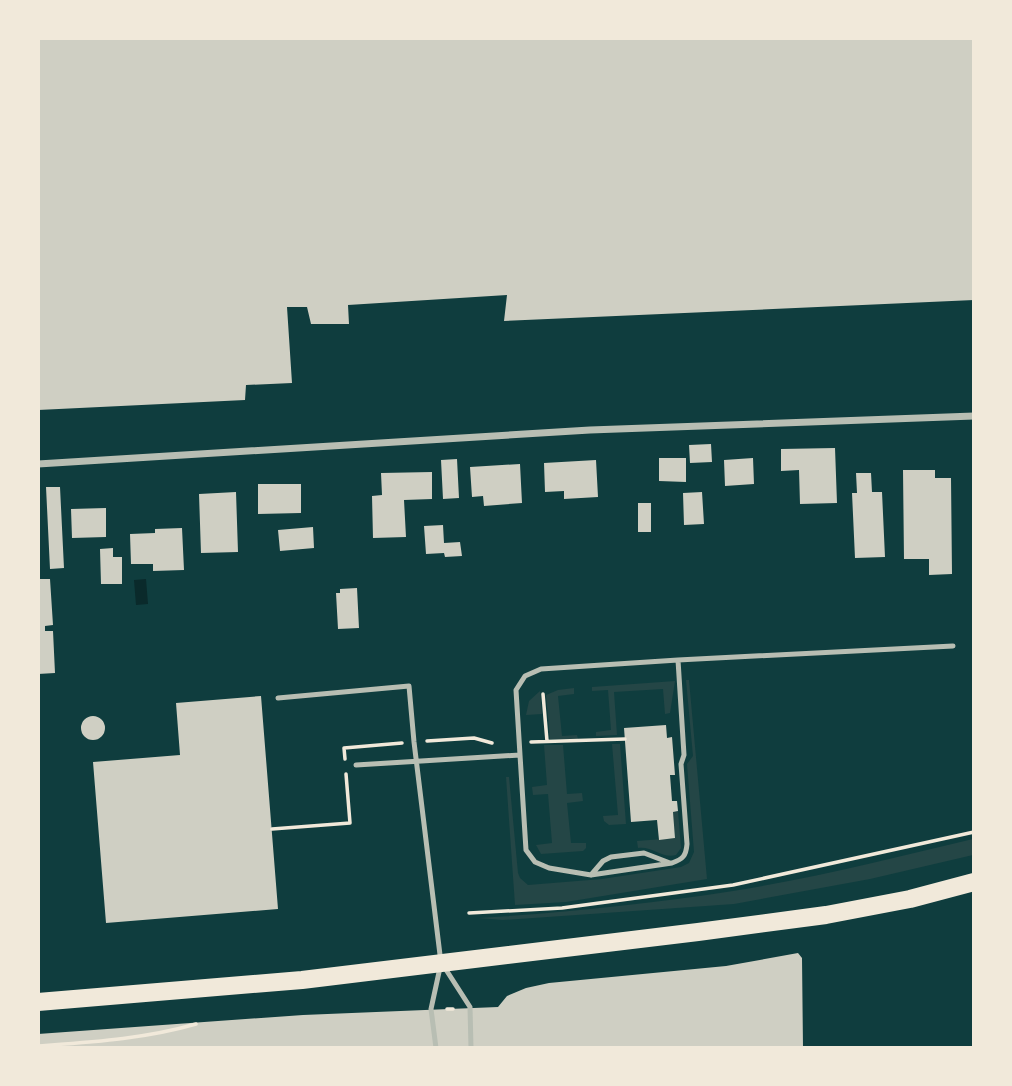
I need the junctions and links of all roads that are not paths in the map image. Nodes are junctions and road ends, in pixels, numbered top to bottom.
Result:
1 (974, 416) edge
2 (38, 464) edge
3 (953, 646) dead end
4 (678, 660) junction
5 (278, 698) dead end
6 (520, 755) junction
7 (416, 761) junction
8 (356, 765) dead end
9 (672, 863) junction
10 (591, 875) junction
11 (974, 882) edge
12 (441, 963) junction
13 (38, 1002) edge
14 (436, 1048) edge
15 (471, 1048) edge

1 - 2 street
3 - 4 lane
4 - 6 lane
4 - 9 lane
5 - 7 lane
6 - 7 lane
6 - 10 lane
7 - 8 lane
7 - 12 lane
9 - 10 lane
9 - 10 lane
11 - 12 main road
12 - 13 main road
12 - 14 lane
12 - 15 lane

